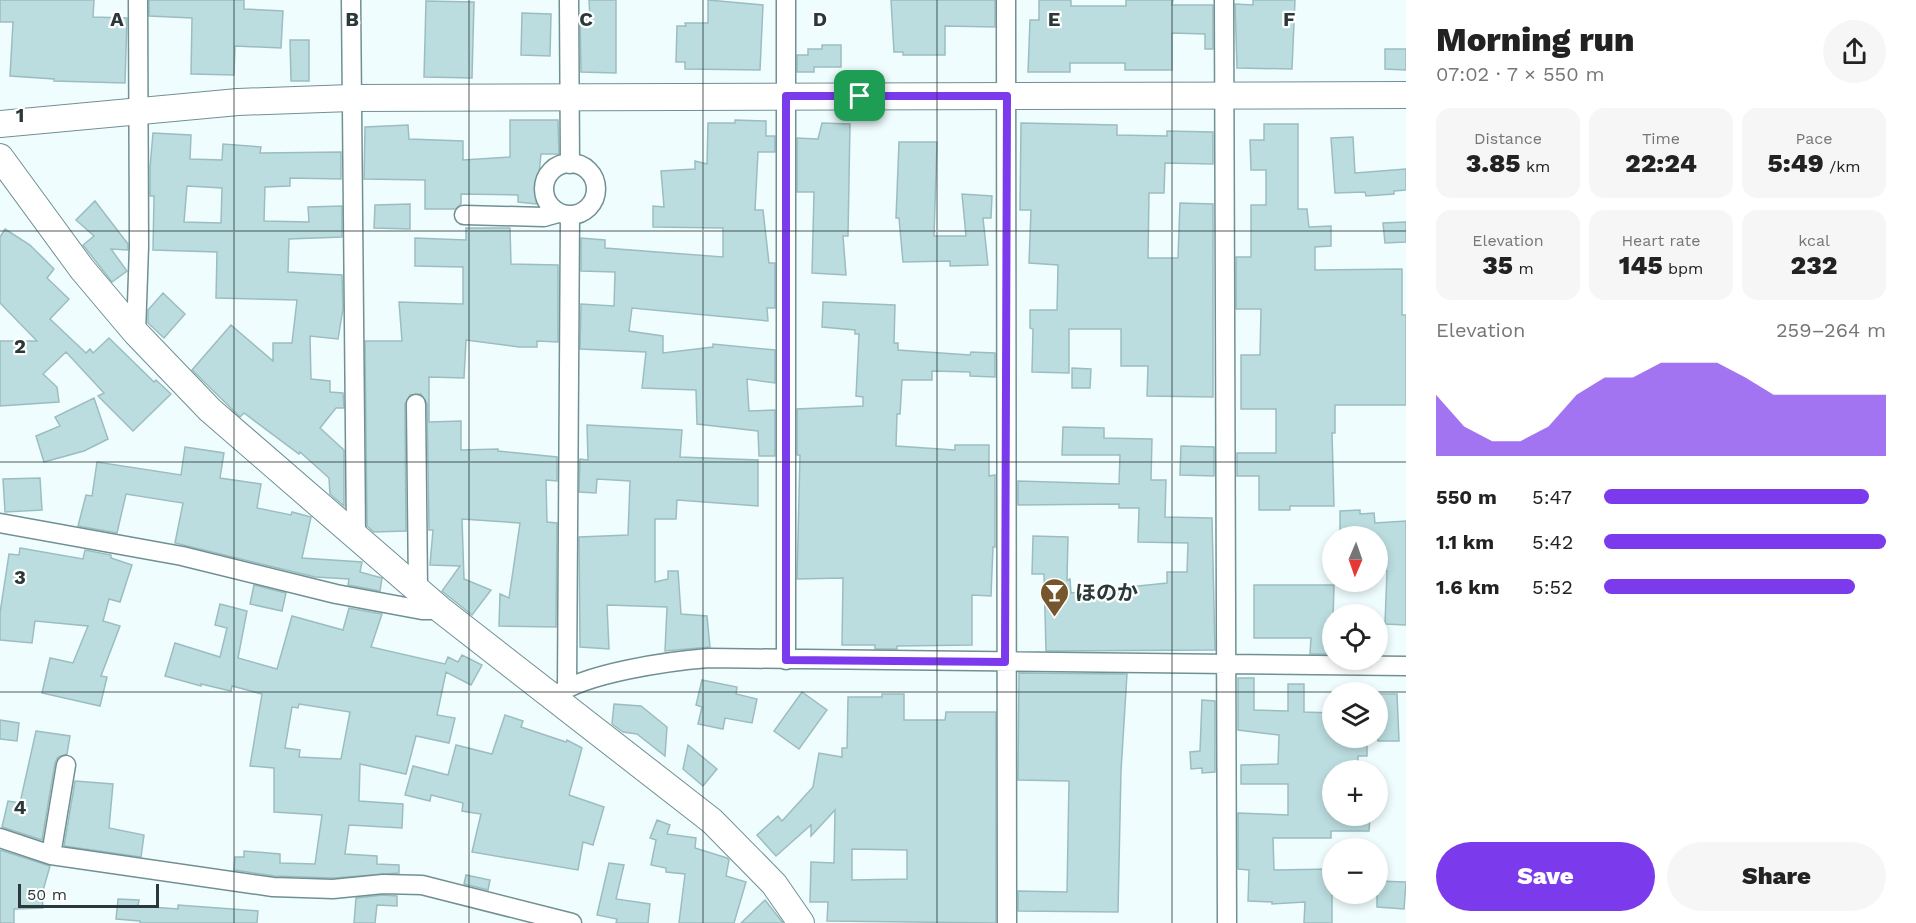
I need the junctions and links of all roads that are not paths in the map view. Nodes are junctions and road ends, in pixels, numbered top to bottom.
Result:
1 (138, 0) edge
2 (351, 0) edge
3 (569, 0) edge
4 (786, 0) edge
5 (1006, 0) edge
6 (1224, 0) edge
7 (1406, 95) edge
8 (570, 96) junction
9 (786, 96) junction
10 (1007, 96) junction
11 (1224, 96) junction
12 (351, 98) junction
13 (139, 111) junction
14 (0, 124) edge
15 (0, 156) edge
16 (570, 164) junction
17 (564, 214) junction
18 (464, 215) dead end
19 (136, 333) junction
20 (416, 404) dead end
21 (0, 524) edge
22 (356, 534) junction
23 (418, 590) junction
24 (441, 610) junction
25 (786, 660) junction
26 (1005, 662) junction
27 (1226, 664) junction
28 (1406, 666) edge
29 (561, 691) junction
30 (66, 765) dead end
31 (0, 838) edge
32 (51, 855) junction
33 (527, 918) edge
34 (572, 923) edge
35 (801, 923) edge
36 (1007, 923) edge
37 (1227, 923) edge

1 - 13 street
2 - 12 street
3 - 8 street
4 - 9 street
5 - 10 street
6 - 11 street
7 - 11 street
8 - 9 street
8 - 12 street
8 - 16 street
9 - 10 street
9 - 25 street
10 - 11 street
10 - 26 street
11 - 27 street
12 - 13 street
12 - 22 street
13 - 14 street
13 - 19 street
15 - 19 street
16 - 17 street
16 - 17 street
17 - 18 street
17 - 29 street
19 - 22 street
20 - 23 street
21 - 24 street
22 - 23 street
23 - 24 street
24 - 29 street
25 - 26 street
25 - 29 street
26 - 27 street
26 - 36 street
27 - 28 street
27 - 37 street
29 - 35 street
30 - 32 street
31 - 32 street
32 - 33 street
33 - 34 street

